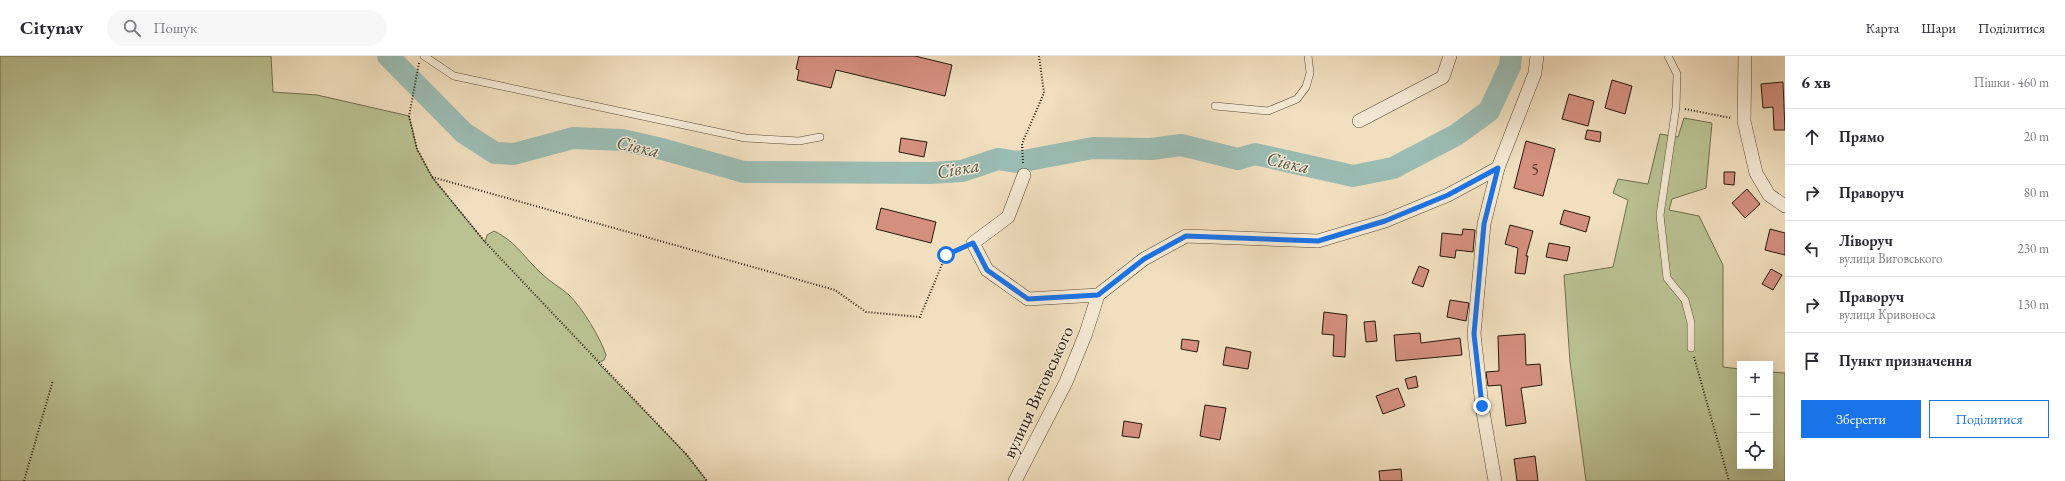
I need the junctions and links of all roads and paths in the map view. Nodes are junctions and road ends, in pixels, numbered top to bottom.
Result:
1 (419, 56) edge
2 (424, 56) edge
3 (1039, 56) edge
4 (1308, 56) edge
5 (1450, 56) edge
6 (1537, 56) edge
7 (1668, 56) edge
8 (1745, 56) edge
9 (1215, 106) dead end
10 (1676, 107) junction
11 (1359, 121) dead end
12 (1744, 121) junction
13 (820, 137) dead end
14 (1498, 168) junction
15 (1024, 174) joint
16 (432, 177) junction
17 (1785, 206) edge
18 (973, 243) junction
19 (1098, 295) junction
20 (1691, 348) joint
21 (53, 380) dead end
22 (24, 481) edge
23 (707, 481) edge
24 (1015, 481) edge
25 (1495, 481) edge
26 (1729, 481) edge

1 - 16 path
2 - 13 lane
3 - 15 path
4 - 9 lane
5 - 11 street
6 - 14 street
7 - 10 lane
8 - 12 street
10 - 12 path
10 - 20 lane
12 - 17 street
14 - 19 street
14 - 25 street
15 - 18 street
16 - 18 path
16 - 23 path
18 - 19 street
19 - 24 street, вулиця Виговського
20 - 26 path
21 - 22 path

